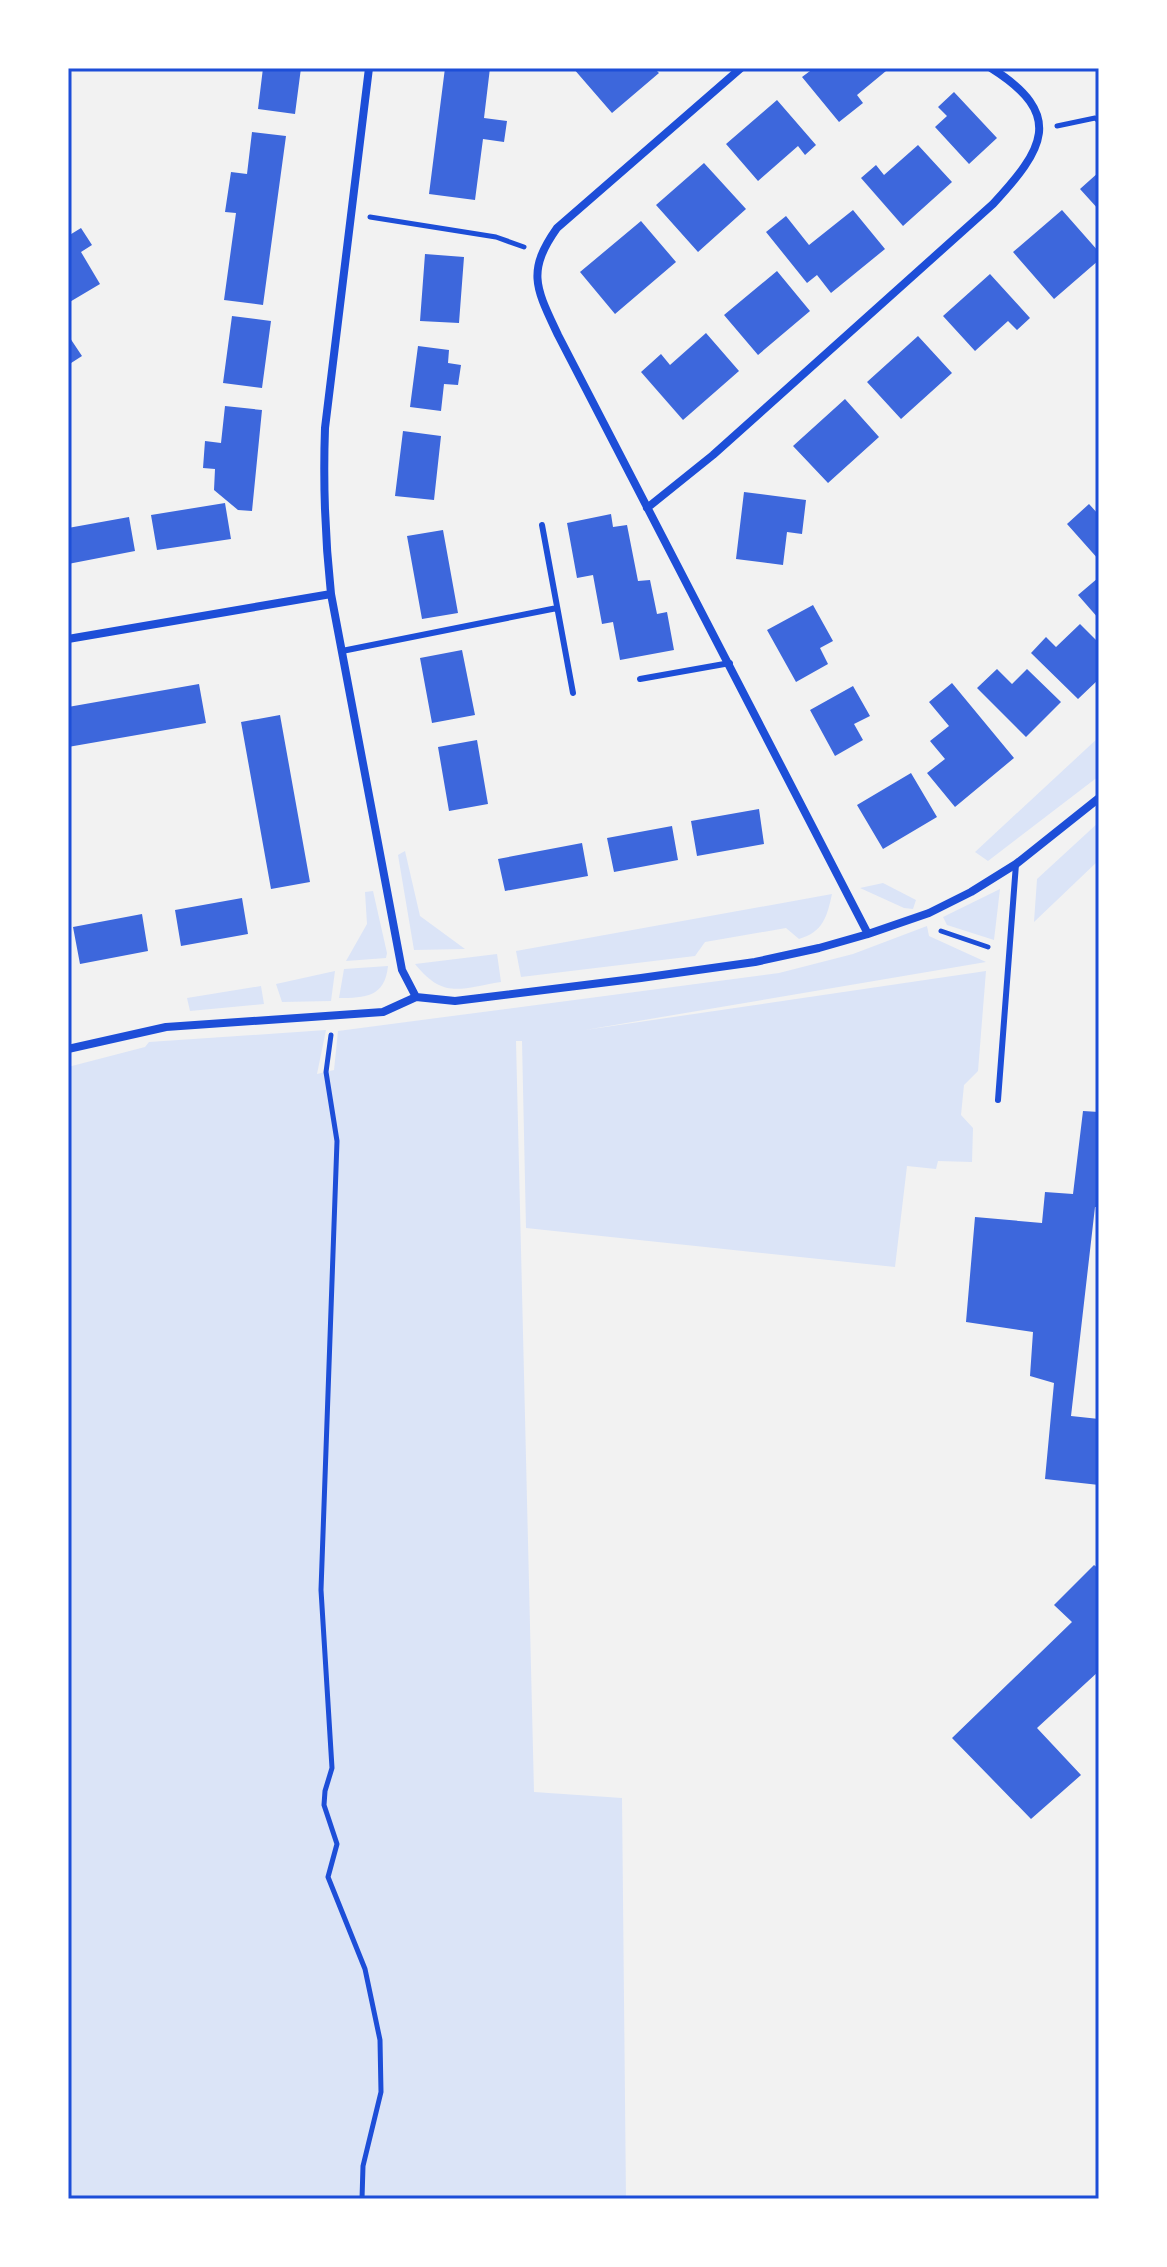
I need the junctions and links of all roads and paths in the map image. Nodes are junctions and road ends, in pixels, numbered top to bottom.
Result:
1 (369, 68) edge
2 (741, 68) edge
3 (991, 68) edge
4 (1099, 121) edge
5 (1041, 130) junction
6 (351, 214) junction
7 (541, 252) junction
8 (647, 508) junction
9 (542, 525) dead end
10 (331, 594) junction
11 (557, 608) junction
12 (68, 639) edge
13 (342, 651) junction
14 (730, 663) junction
15 (640, 679) dead end
16 (573, 693) dead end
17 (1099, 798) edge
18 (1016, 864) junction
19 (929, 913) junction
20 (868, 934) junction
21 (1010, 954) junction
22 (416, 997) junction
23 (335, 1014) junction
24 (68, 1049) edge
25 (998, 1100) dead end
26 (362, 2199) edge

1 - 6 street
2 - 7 street
3 - 5 street
4 - 5 path
5 - 8 street
6 - 7 path
6 - 10 street
7 - 8 street
8 - 14 street
9 - 11 lane
10 - 12 street
10 - 13 street
11 - 13 lane
11 - 16 lane
13 - 22 street
14 - 15 lane
14 - 20 street
17 - 18 street
18 - 19 street
18 - 21 lane
19 - 20 street
19 - 21 path
20 - 22 street
21 - 25 lane
22 - 23 street
23 - 24 street
23 - 26 path

